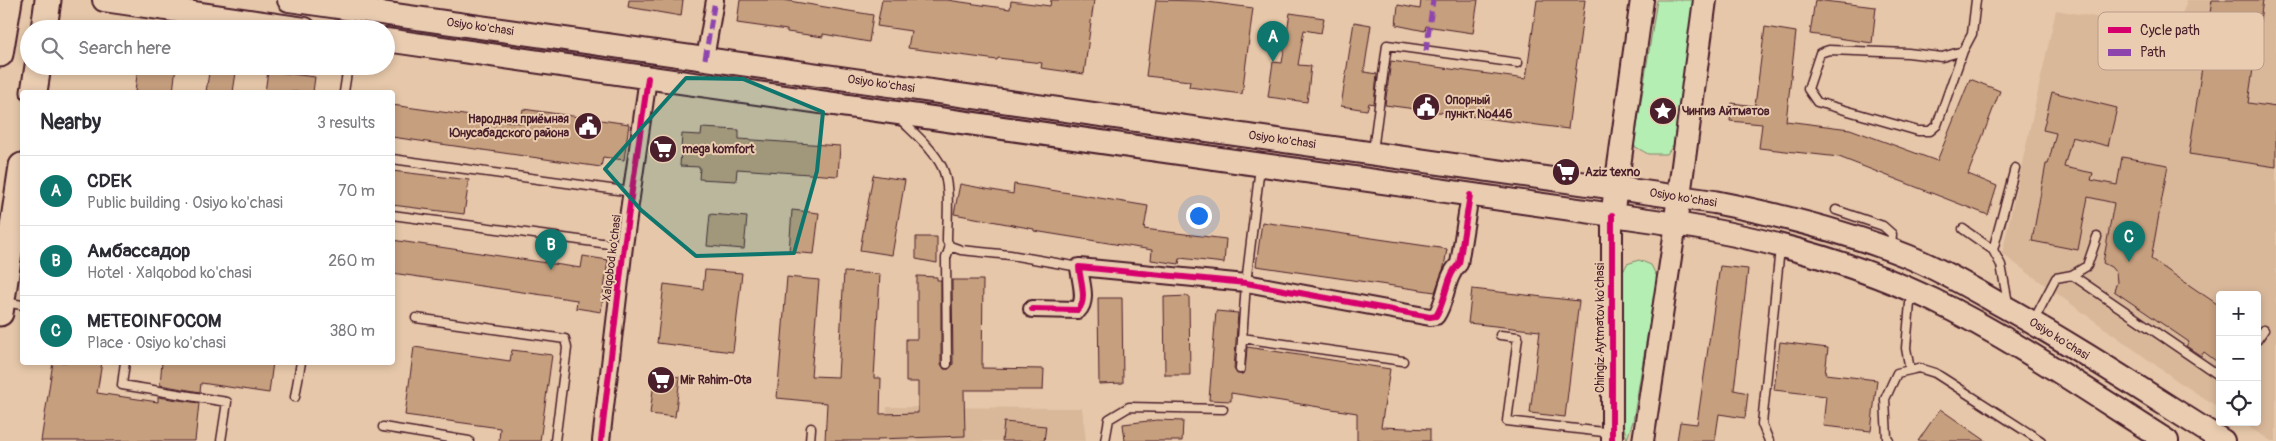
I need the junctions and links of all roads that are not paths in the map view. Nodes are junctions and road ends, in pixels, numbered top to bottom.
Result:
1 (8, 0) edge
2 (48, 0) edge
3 (104, 0) edge
4 (289, 0) edge
5 (715, 0) edge
6 (1642, 0) edge
7 (1705, 0) edge
8 (1976, 0) edge
9 (45, 20) edge
10 (243, 20) edge
11 (395, 41) edge
12 (1963, 51) junction
13 (0, 54) edge
14 (705, 59) junction
15 (1518, 63) dead end
16 (37, 75) edge
17 (347, 75) edge
18 (648, 78) junction
19 (34, 90) edge
20 (344, 90) edge
21 (895, 113) junction
22 (1372, 153) junction
23 (395, 159) edge
24 (1260, 165) junction
25 (2015, 168) dead end
26 (20, 186) edge
27 (1616, 188) junction
28 (632, 192) junction
29 (1470, 195) junction
30 (1679, 197) junction
31 (1836, 210) dead end
32 (395, 215) edge
33 (1612, 216) junction
34 (1676, 224) junction
35 (1962, 229) dead end
36 (2096, 237) dead end
37 (624, 246) junction
38 (950, 246) junction
39 (1780, 247) junction
40 (1891, 250) junction
41 (1993, 250) junction
42 (1079, 267) junction
43 (2072, 275) junction
44 (1246, 283) junction
45 (1911, 290) junction
46 (8, 306) edge
47 (1032, 309) dead end
48 (2009, 309) junction
49 (416, 318) dead end
50 (2033, 322) junction
51 (2264, 330) dead end
52 (1500, 335) dead end
53 (2260, 336) edge
54 (1242, 338) junction
55 (1403, 362) dead end
56 (947, 364) dead end
57 (125, 365) edge
58 (300, 365) edge
59 (1240, 369) dead end
60 (1910, 370) junction
61 (2216, 373) edge
62 (295, 397) dead end
63 (1223, 409) dead end
64 (384, 427) dead end
65 (811, 428) dead end
66 (1612, 437) edge
67 (222, 441) edge
68 (469, 441) edge
69 (555, 441) edge
70 (601, 441) edge
71 (810, 441) edge
72 (1105, 441) edge
73 (1643, 441) edge
74 (1769, 441) edge
75 (1889, 441) edge
76 (2042, 441) edge
77 (2167, 441) edge
78 (2223, 441) edge

1 - 13 main road
2 - 9 main road
3 - 10 main road
4 - 14 main road, Osiyo ko'chasi
5 - 14 street
6 - 27 main road, Chingiz Aytmatov ko'chasi
7 - 30 main road
8 - 12 lane
11 - 18 main road
12 - 12 lane
14 - 22 main road, Osiyo ko'chasi
15 - 22 lane
16 - 19 main road
17 - 20 lane
18 - 21 main road
18 - 28 street, Xalqobod ko'chasi
21 - 24 main road
21 - 38 lane
22 - 27 main road, Osiyo ko'chasi
23 - 28 lane
24 - 29 main road
24 - 44 lane
25 - 41 lane
26 - 46 main road
27 - 30 main road, Osiyo ko'chasi
27 - 33 main road, Chingiz Aytmatov ko'chasi
28 - 37 street, Xalqobod ko'chasi
29 - 33 main road
29 - 44 street
30 - 34 main road
30 - 40 main road, Osiyo ko'chasi
31 - 40 lane
32 - 37 lane
33 - 34 main road
33 - 66 street, Chingiz Aytmatov ko'chasi
34 - 39 main road
34 - 73 street
35 - 41 lane
36 - 43 lane
37 - 70 street, Xalqobod ko'chasi
38 - 42 lane
38 - 56 lane
39 - 45 main road
39 - 74 lane
40 - 48 main road, Osiyo ko'chasi
41 - 48 lane
42 - 44 street
42 - 47 street
43 - 50 lane
43 - 61 lane
44 - 54 lane
45 - 60 lane
45 - 77 main road
48 - 50 main road, Osiyo ko'chasi
49 - 69 lane
50 - 78 main road, Osiyo ko'chasi
51 - 53 lane
52 - 66 lane
54 - 55 lane
54 - 59 lane
57 - 67 lane
58 - 62 lane
60 - 75 lane
60 - 76 lane
63 - 72 lane
64 - 68 lane
65 - 71 lane

